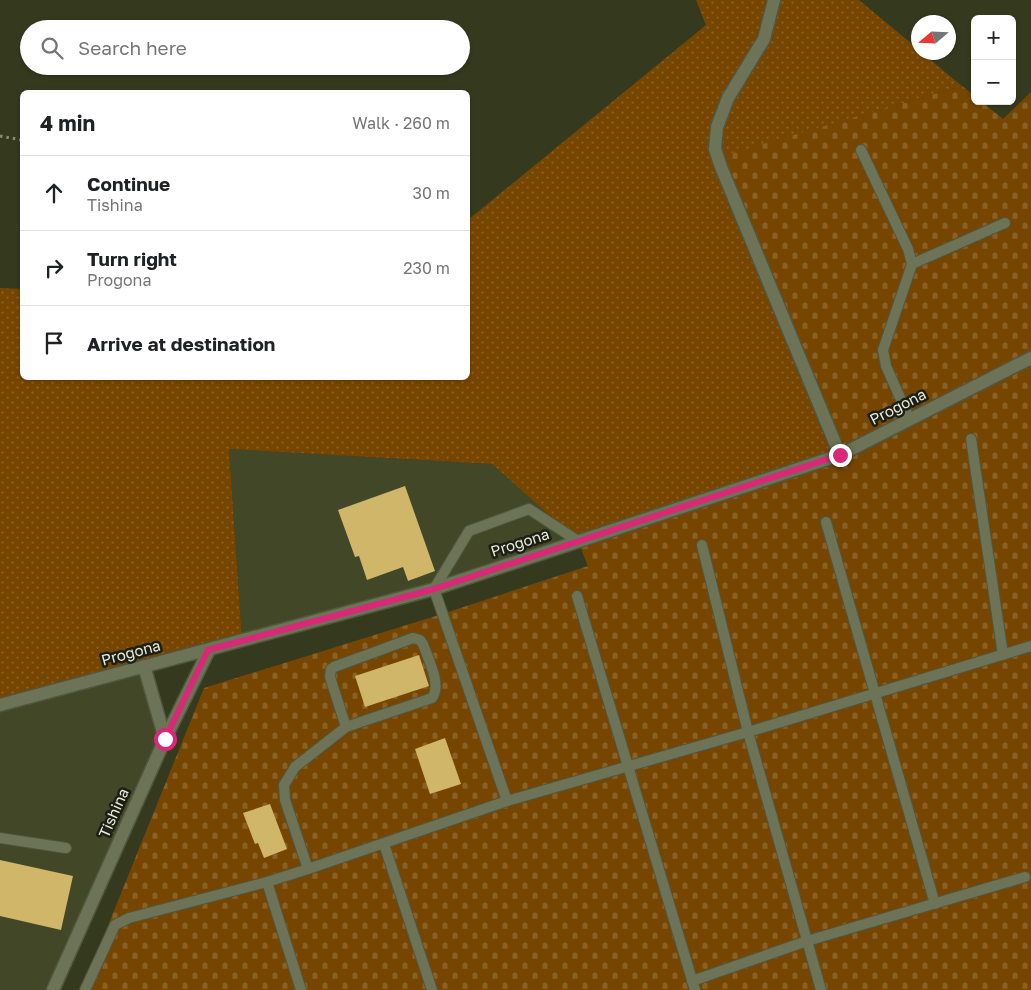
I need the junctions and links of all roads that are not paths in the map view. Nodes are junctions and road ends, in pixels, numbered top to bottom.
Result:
1 (774, 0) edge
2 (861, 150) dead end
3 (1006, 223) dead end
4 (912, 264) junction
5 (1031, 358) edge
6 (910, 420) junction
7 (971, 439) dead end
8 (840, 455) junction
9 (826, 522) dead end
10 (578, 541) junction
11 (702, 545) dead end
12 (434, 589) junction
13 (576, 596) dead end
14 (1031, 646) edge
15 (208, 650) junction
16 (1002, 655) junction
17 (144, 666) junction
18 (874, 694) junction
19 (0, 705) edge
20 (346, 727) junction
21 (748, 732) junction
22 (165, 739) junction
23 (627, 768) junction
24 (507, 802) junction
25 (0, 838) edge
26 (384, 844) junction
27 (66, 848) dead end
28 (308, 869) junction
29 (1025, 877) dead end
30 (267, 882) junction
31 (935, 904) junction
32 (807, 941) junction
33 (693, 985) edge
34 (53, 990) edge
35 (85, 990) edge
36 (301, 990) edge
37 (432, 990) edge
38 (821, 990) edge

1 - 8 street
2 - 4 lane
3 - 4 lane
4 - 6 lane
5 - 6 street, Progona
6 - 8 street, Progona
7 - 16 lane
8 - 10 street, Progona
9 - 18 lane
10 - 12 street, Progona
10 - 12 lane
11 - 21 lane
12 - 15 street, Progona
12 - 24 lane
13 - 23 lane
14 - 16 lane
15 - 17 street, Progona
15 - 22 street, Tishina
16 - 18 lane
17 - 19 street, Progona
17 - 22 street
18 - 21 lane
18 - 31 lane
20 - 20 lane
20 - 28 lane
21 - 23 lane
21 - 32 lane
22 - 34 street, Tishina
23 - 24 lane
23 - 33 lane
24 - 26 lane
25 - 27 lane
26 - 28 lane
26 - 37 lane
28 - 30 lane
29 - 31 lane
30 - 35 lane
30 - 36 lane
31 - 32 lane
32 - 33 lane
32 - 38 lane

